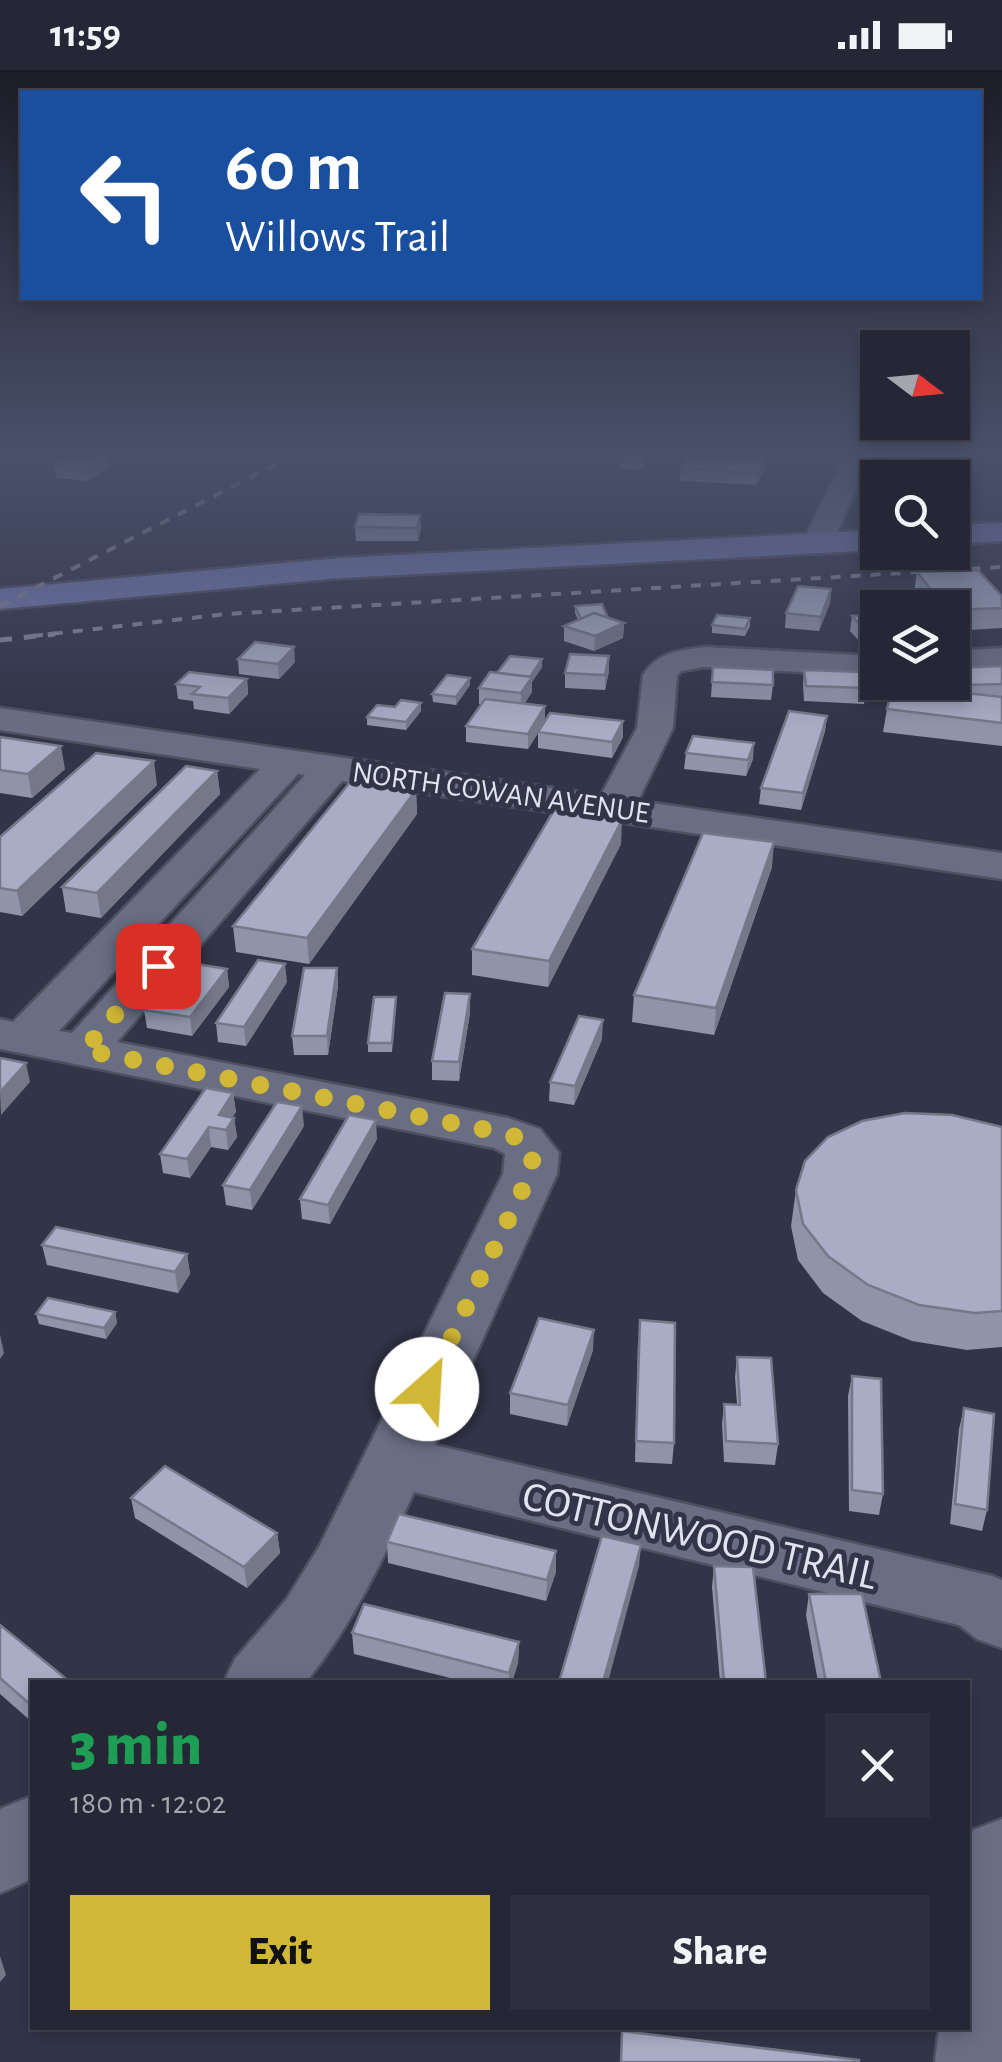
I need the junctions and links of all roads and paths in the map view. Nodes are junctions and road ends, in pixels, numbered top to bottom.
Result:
1 (780, 545) edge
2 (461, 562) junction
3 (0, 599) edge
4 (0, 619) edge
5 (1002, 658) edge
6 (970, 660) edge
7 (860, 665) edge
8 (0, 718) edge
9 (289, 762) junction
10 (332, 767) junction
11 (614, 808) junction
12 (1002, 866) edge
13 (12, 1037) edge
14 (84, 1050) junction
15 (392, 1461) junction
16 (1002, 1617) edge
17 (263, 1680) edge
18 (30, 1835) edge
19 (0, 1854) edge
20 (1002, 1858) edge
21 (980, 2062) edge

1 - 2 main road
2 - 3 main road
2 - 4 main road
5 - 6 street
7 - 11 street
8 - 9 street, NORTH COWAN AVENUE
9 - 10 street, NORTH COWAN AVENUE
9 - 13 street
10 - 11 street, NORTH COWAN AVENUE
10 - 14 street
11 - 12 street, NORTH COWAN AVENUE
13 - 14 street
14 - 15 street
15 - 16 street, COTTONWOOD TRAIL
15 - 17 street
18 - 19 street
20 - 21 street

